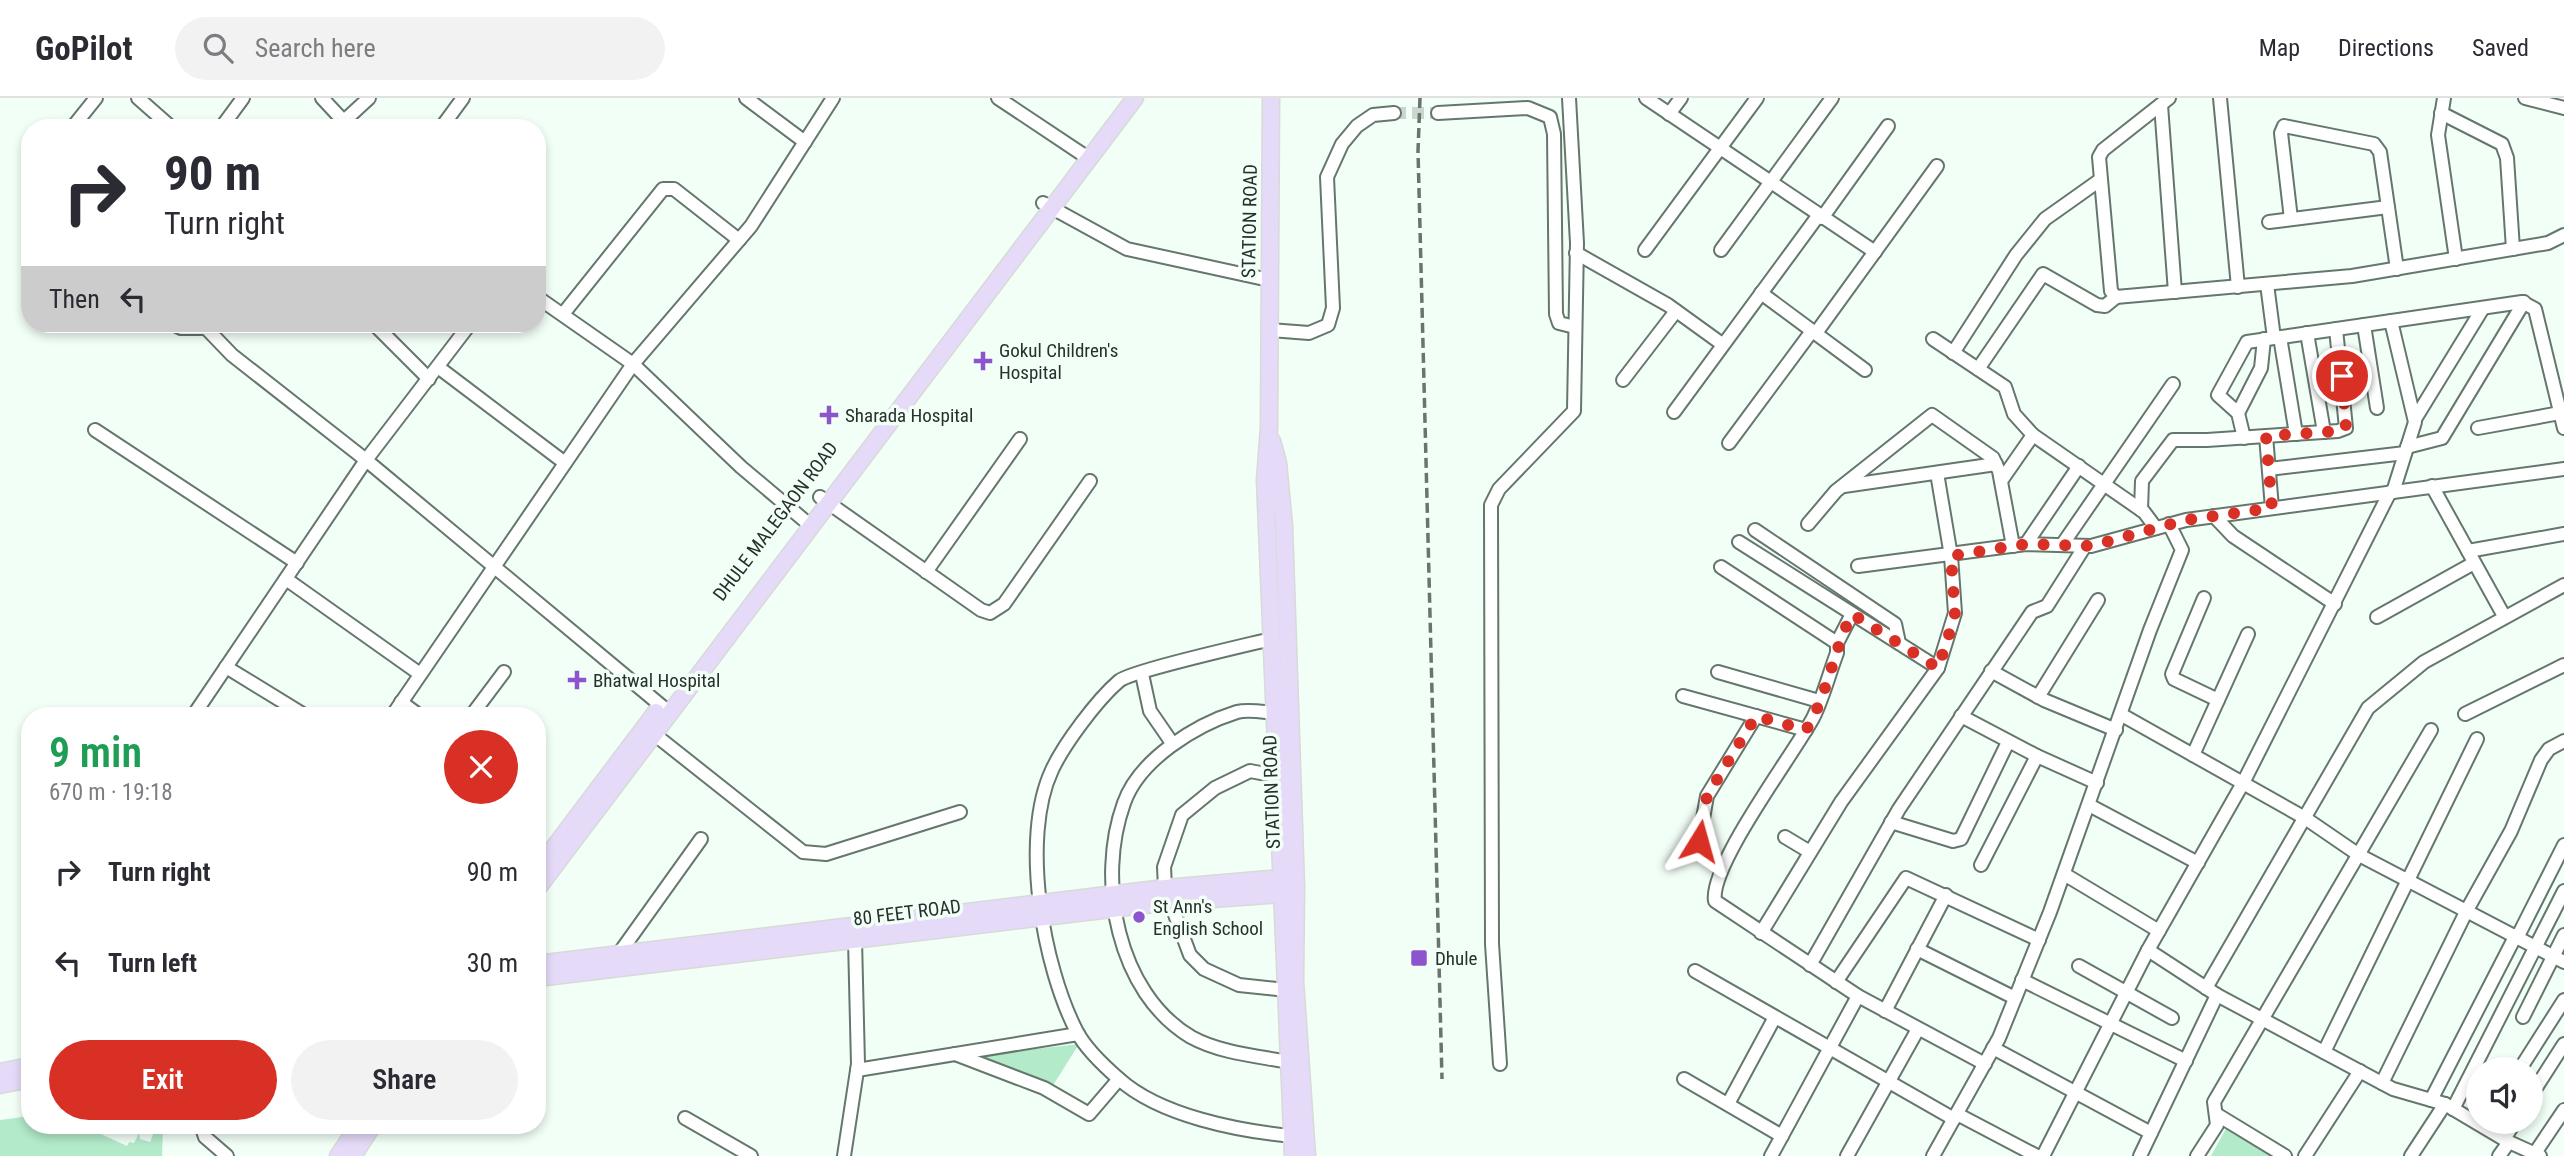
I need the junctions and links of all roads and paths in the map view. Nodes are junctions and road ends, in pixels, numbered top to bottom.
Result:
1 (96, 98) edge
2 (138, 98) edge
3 (243, 98) edge
4 (322, 98) edge
5 (369, 98) edge
6 (463, 98) edge
7 (746, 98) edge
8 (833, 98) edge
9 (998, 98) edge
10 (1122, 98) edge
11 (1135, 98) edge
12 (1271, 98) edge
13 (1569, 98) edge
14 (1646, 98) edge
15 (1681, 98) edge
16 (1757, 98) edge
17 (1832, 98) edge
18 (2220, 98) edge
19 (2444, 98) edge
20 (2525, 98) edge
21 (2165, 101) edge
22 (2564, 108) edge
23 (1394, 113) tunnel mouth
24 (1438, 113) tunnel mouth
25 (2441, 113) junction
26 (1669, 114) junction
27 (79, 119) edge
28 (162, 119) edge
29 (228, 119) edge
30 (341, 119) edge
31 (352, 119) edge
32 (448, 119) edge
33 (1888, 125) dead end
34 (805, 142) junction
35 (1720, 149) junction
36 (1085, 156) junction
37 (1937, 166) dead end
38 (2100, 180) junction
39 (1770, 183) junction
40 (1046, 206) junction
41 (2388, 207) junction
42 (1820, 217) junction
43 (2291, 219) junction
44 (2269, 222) dead end
45 (2564, 235) edge
46 (739, 240) junction
47 (2513, 249) junction
48 (1645, 250) dead end
49 (1721, 250) dead end
50 (1875, 252) junction
51 (1576, 253) junction
52 (2456, 259) junction
53 (2397, 269) junction
54 (1269, 280) junction
55 (2267, 284) junction
56 (2238, 287) junction
57 (2175, 292) junction
58 (1761, 293) junction
59 (2116, 297) junction
60 (2524, 302) junction
61 (546, 303) edge
62 (2483, 307) junction
63 (1676, 311) junction
64 (562, 314) junction
65 (2391, 321) junction
66 (2364, 325) junction
67 (1575, 327) junction
68 (2336, 329) junction
69 (1269, 330) junction
70 (1814, 332) junction
71 (214, 333) edge
72 (383, 333) edge
73 (463, 333) edge
74 (2307, 333) junction
75 (2273, 338) junction
76 (1933, 340) dead end
77 (1722, 344) junction
78 (1953, 353) junction
79 (633, 364) junction
80 (438, 367) junction
81 (1978, 369) junction
82 (1865, 370) dead end
83 (429, 379) junction
84 (1623, 380) dead end
85 (2173, 384) dead end
86 (2377, 408) dead end
87 (1674, 412) dead end
88 (2238, 413) junction
89 (2562, 418) edge
90 (2415, 419) junction
91 (1269, 428) junction
92 (2478, 428) dead end
93 (95, 430) dead end
94 (2324, 432) junction
95 (2296, 434) junction
96 (2033, 435) junction
97 (2266, 436) junction
98 (2244, 438) junction
99 (1020, 439) dead end
100 (1730, 443) dead end
101 (2406, 450) junction
102 (366, 460) junction
103 (565, 463) junction
104 (1996, 464) junction
105 (2079, 466) junction
106 (2269, 469) junction
107 (2564, 469) edge
108 (1937, 473) junction
109 (1090, 481) dead end
110 (2001, 481) junction
111 (2104, 485) junction
112 (1842, 486) junction
113 (2432, 486) junction
114 (2391, 492) junction
115 (824, 500) junction
116 (2272, 508) junction
117 (2141, 510) junction
118 (2214, 516) junction
119 (807, 522) junction
120 (1808, 524) dead end
121 (2163, 526) junction
122 (1755, 530) dead end
123 (2564, 534) edge
124 (1739, 542) dead end
125 (2020, 545) junction
126 (2062, 545) junction
127 (2085, 546) junction
128 (2468, 551) junction
129 (1951, 556) junction
130 (297, 563) junction
131 (2474, 563) junction
132 (494, 565) junction
133 (1858, 566) dead end
134 (1721, 567) dead end
135 (926, 572) junction
136 (286, 579) junction
137 (2564, 585) edge
138 (2204, 598) dead end
139 (2098, 600) dead end
140 (2335, 604) junction
141 (1852, 614) junction
142 (2504, 616) junction
143 (2377, 617) dead end
144 (2248, 634) dead end
145 (1271, 639) junction
146 (1837, 643) junction
147 (1899, 643) junction
148 (2564, 665) edge
149 (226, 667) junction
150 (1938, 668) junction
151 (1991, 671) junction
152 (504, 672) dead end
153 (1718, 672) dead end
154 (420, 674) junction
155 (1142, 674) junction
156 (1683, 696) dead end
157 (2038, 697) junction
158 (2218, 700) junction
159 (1819, 701) junction
160 (401, 702) junction
161 (199, 707) edge
162 (291, 707) edge
163 (398, 707) edge
164 (408, 707) edge
165 (478, 707) edge
166 (666, 709) junction
167 (1274, 713) junction
168 (2465, 714) dead end
169 (2122, 715) junction
170 (1756, 716) junction
171 (1961, 716) junction
172 (1806, 730) junction
173 (2116, 730) junction
174 (2431, 730) dead end
175 (654, 734) junction
176 (2477, 739) dead end
177 (2564, 741) edge
178 (2008, 742) junction
179 (1172, 743) junction
180 (2193, 755) junction
181 (2037, 757) junction
182 (1277, 776) junction
183 (2097, 783) junction
184 (2243, 783) junction
185 (2089, 805) junction
186 (960, 812) dead end
187 (2305, 818) junction
188 (1891, 822) junction
189 (1785, 837) dead end
190 (701, 839) dead end
191 (1699, 841) dead end
192 (2564, 845) edge
193 (1810, 852) junction
194 (2359, 855) junction
195 (546, 859) edge
196 (2198, 863) junction
197 (1981, 865) dead end
198 (2064, 874) junction
199 (546, 877) edge
200 (2407, 879) junction
201 (1282, 886) junction
202 (2564, 891) edge
203 (1168, 895) junction
204 (1946, 895) junction
205 (1114, 902) junction
206 (2467, 910) junction
207 (1041, 911) junction
208 (2160, 931) junction
209 (1761, 933) junction
210 (2517, 935) junction
211 (2564, 935) edge
212 (855, 940) junction
213 (2039, 940) junction
214 (2534, 945) junction
215 (1917, 949) junction
216 (2148, 950) junction
217 (618, 955) junction
218 (2559, 959) edge
219 (546, 963) edge
220 (1810, 965) junction
221 (2079, 966) dead end
222 (1695, 971) dead end
223 (546, 977) edge
224 (2022, 980) junction
225 (1836, 982) junction
226 (1286, 990) junction
227 (2126, 991) junction
228 (2212, 992) junction
229 (1858, 996) junction
230 (2015, 998) junction
231 (2564, 1000) edge
232 (1885, 1011) junction
233 (1775, 1017) junction
234 (2523, 1017) dead end
235 (2172, 1018) dead end
236 (2264, 1020) junction
237 (2109, 1024) junction
238 (1919, 1029) junction
239 (1078, 1034) junction
240 (2564, 1044) edge
241 (1993, 1048) junction
242 (1829, 1049) junction
243 (2324, 1052) junction
244 (954, 1053) junction
245 (2528, 1057) edge
246 (2186, 1060) junction
247 (1289, 1062) junction
248 (1500, 1064) dead end
249 (1984, 1064) junction
250 (21, 1068) edge
251 (857, 1070) junction
252 (2360, 1071) junction
253 (0, 1072) edge
254 (2543, 1077) edge
255 (1119, 1079) junction
256 (1684, 1079) dead end
257 (21, 1081) edge
258 (1889, 1083) junction
259 (2382, 1083) junction
260 (0, 1085) edge
261 (2074, 1091) junction
262 (2431, 1100) junction
263 (1727, 1104) junction
264 (2449, 1106) junction
265 (2564, 1110) edge
266 (2216, 1114) junction
267 (2466, 1114) edge
268 (1955, 1117) junction
269 (685, 1118) dead end
270 (2151, 1133) junction
271 (204, 1134) edge
272 (353, 1134) edge
273 (367, 1134) edge
274 (2499, 1134) edge
275 (2510, 1134) edge
276 (1292, 1136) junction
277 (1782, 1136) junction
278 (2507, 1140) junction
279 (2012, 1151) edge
280 (2538, 1155) edge
281 (227, 1156) edge
282 (338, 1156) edge
283 (353, 1156) edge
284 (751, 1156) edge
285 (844, 1156) edge
286 (1293, 1156) edge
287 (1307, 1156) edge
288 (1771, 1156) edge
289 (1847, 1156) edge
290 (1933, 1156) edge
291 (2037, 1156) edge
292 (2043, 1156) edge
293 (2140, 1156) edge
294 (2197, 1156) edge
295 (2285, 1156) edge
296 (2305, 1156) edge
297 (2411, 1156) edge
298 (2499, 1156) edge

1 - 27 street
2 - 28 street
3 - 29 street
4 - 30 street
5 - 31 street
6 - 32 street
7 - 34 street
8 - 34 street
9 - 36 street
10 - 36 main road, DHULE MALEGAON ROAD
11 - 36 main road
12 - 54 main road, STATION ROAD
13 - 51 street
14 - 26 street
15 - 26 street
16 - 35 street
17 - 39 street
18 - 56 street
19 - 25 street
20 - 22 street
21 - 38 street
21 - 57 street
23 - 69 street
24 - 67 street
25 - 47 street
25 - 52 street
26 - 35 street
33 - 42 street
34 - 46 street
35 - 39 street
35 - 48 street
36 - 40 main road, DHULE MALEGAON ROAD
37 - 50 street
38 - 59 street
38 - 78 street
39 - 42 street
39 - 49 street
40 - 54 street
40 - 115 main road, DHULE MALEGAON ROAD
41 - 43 street
41 - 43 street
41 - 53 street
42 - 50 street
42 - 58 street
43 - 44 street
45 - 47 street
46 - 64 street
46 - 79 street
47 - 52 street
50 - 70 street
51 - 63 street
51 - 67 street
52 - 53 street
53 - 55 street
54 - 69 main road, STATION ROAD
55 - 56 street
55 - 75 street
56 - 57 street
57 - 59 street
58 - 70 street
58 - 77 street
59 - 81 street
60 - 62 street
60 - 89 street
60 - 101 street
61 - 64 street
62 - 65 street
62 - 90 street
63 - 77 street
63 - 84 street
64 - 79 street
65 - 66 street
65 - 90 street
66 - 68 street
66 - 86 street
67 - 248 street
68 - 74 street
68 - 94 street
69 - 91 main road, STATION ROAD
70 - 82 street
70 - 100 street
71 - 102 street
72 - 83 street
73 - 80 street
74 - 75 street
74 - 94 street
75 - 88 street
75 - 88 street
75 - 95 street
76 - 78 street
77 - 87 street
78 - 81 street
79 - 103 street
79 - 119 street
80 - 83 street
80 - 103 street
81 - 96 street
83 - 102 street
85 - 111 street
88 - 98 street
89 - 92 street
90 - 101 street
91 - 145 main road, STATION ROAD
91 - 287 main road, STATION ROAD
93 - 130 street
94 - 95 street
95 - 97 street
96 - 105 street
96 - 110 street
97 - 98 street
97 - 106 street
98 - 117 street
99 - 135 street
101 - 106 street
101 - 114 street
102 - 130 street
102 - 132 street
103 - 132 street
104 - 108 street
104 - 110 street
104 - 112 street
105 - 111 street
105 - 125 street
106 - 116 street
107 - 113 street
108 - 112 street
108 - 129 street
109 - 135 street
110 - 125 street
111 - 117 street
111 - 126 street
112 - 120 street
113 - 114 street
113 - 128 street
114 - 116 street
114 - 140 street
115 - 119 main road, DHULE MALEGAON ROAD
115 - 135 street
116 - 118 street
117 - 121 street
118 - 121 street
118 - 140 street
119 - 166 main road, DHULE MALEGAON ROAD
121 - 127 street
121 - 169 street
122 - 147 street
123 - 128 street
124 - 141 street
125 - 126 street
125 - 129 street
126 - 127 street
127 - 151 street
128 - 131 street
129 - 133 street
129 - 150 street
130 - 136 street
131 - 142 street
131 - 143 street
132 - 154 street
132 - 166 street
134 - 146 street
136 - 149 street
136 - 154 street
137 - 142 street
138 - 158 street
139 - 157 street
140 - 184 street
141 - 146 street
141 - 147 street
142 - 187 street
144 - 158 street
145 - 155 street
145 - 167 main road, STATION ROAD
146 - 159 street
147 - 150 street
148 - 168 street
149 - 161 street
149 - 162 street
150 - 193 street
151 - 157 street
151 - 171 street
152 - 165 street
153 - 159 street
154 - 160 street
155 - 179 street
155 - 207 street
156 - 170 street
157 - 173 street
158 - 180 street
159 - 172 street
160 - 163 street
160 - 164 street
166 - 175 main road
166 - 195 main road, DHULE MALEGAON ROAD
167 - 179 street
167 - 182 main road, STATION ROAD
169 - 173 street
169 - 180 street
170 - 172 street
170 - 191 street
171 - 178 street
171 - 188 street
172 - 209 street
173 - 183 street
174 - 194 street
175 - 186 street
175 - 199 main road
176 - 200 street
177 - 206 street
178 - 181 street
178 - 188 street
179 - 205 street
180 - 184 street
181 - 183 street
181 - 197 street
182 - 201 main road, STATION ROAD
182 - 203 street
183 - 185 street
184 - 187 street
184 - 196 street
185 - 196 street
185 - 198 street
187 - 194 street
187 - 228 street
188 - 220 street
189 - 193 street
190 - 217 street
192 - 210 street
193 - 209 street
194 - 200 street
194 - 236 street
196 - 208 street
198 - 208 street
198 - 213 street
200 - 206 street
200 - 243 street
201 - 203 main road, 80 FEET ROAD
201 - 226 main road, STATION ROAD
202 - 214 street
203 - 205 main road, 80 FEET ROAD
203 - 226 street
204 - 213 street
204 - 215 street
204 - 225 street
205 - 207 main road, 80 FEET ROAD
205 - 247 street
206 - 210 street
206 - 259 street
207 - 212 main road, 80 FEET ROAD
207 - 217 main road, 80 FEET ROAD
207 - 239 street
208 - 216 street
209 - 220 street
210 - 214 street
210 - 262 street
211 - 218 street
212 - 223 main road, 80 FEET ROAD
212 - 251 street
213 - 224 street
214 - 218 street
214 - 264 street
215 - 230 street
215 - 232 street
216 - 227 street
216 - 228 street
217 - 219 main road, 80 FEET ROAD
218 - 234 street
220 - 225 street
221 - 227 street
222 - 233 street
224 - 230 street
224 - 237 street
225 - 229 street
226 - 247 main road, STATION ROAD
227 - 235 street
227 - 237 street
228 - 236 street
228 - 246 street
229 - 232 street
229 - 242 street
230 - 241 street
231 - 245 street
232 - 238 street
233 - 242 street
233 - 263 street
236 - 243 street
236 - 266 street
237 - 246 street
237 - 261 street
238 - 249 street
238 - 258 street
239 - 244 street
239 - 255 street
240 - 254 street
241 - 249 street
241 - 261 street
242 - 258 street
242 - 277 street
243 - 252 street
244 - 251 street
244 - 255 street
246 - 270 street
247 - 276 main road, STATION ROAD
249 - 268 street
250 - 253 main road
251 - 285 street
252 - 259 street
252 - 296 street
255 - 276 street
256 - 263 street
257 - 260 main road
258 - 268 street
258 - 289 street
259 - 262 street
261 - 270 street
261 - 292 street
262 - 264 street
263 - 277 street
264 - 267 street
264 - 297 street
265 - 280 street
266 - 294 street
266 - 295 street
268 - 279 street
268 - 290 street
269 - 284 street
270 - 293 street
271 - 281 street
272 - 282 main road
273 - 283 main road
274 - 278 street
275 - 278 street
276 - 286 main road, STATION ROAD
277 - 288 street
278 - 280 street
278 - 298 street
279 - 291 street

